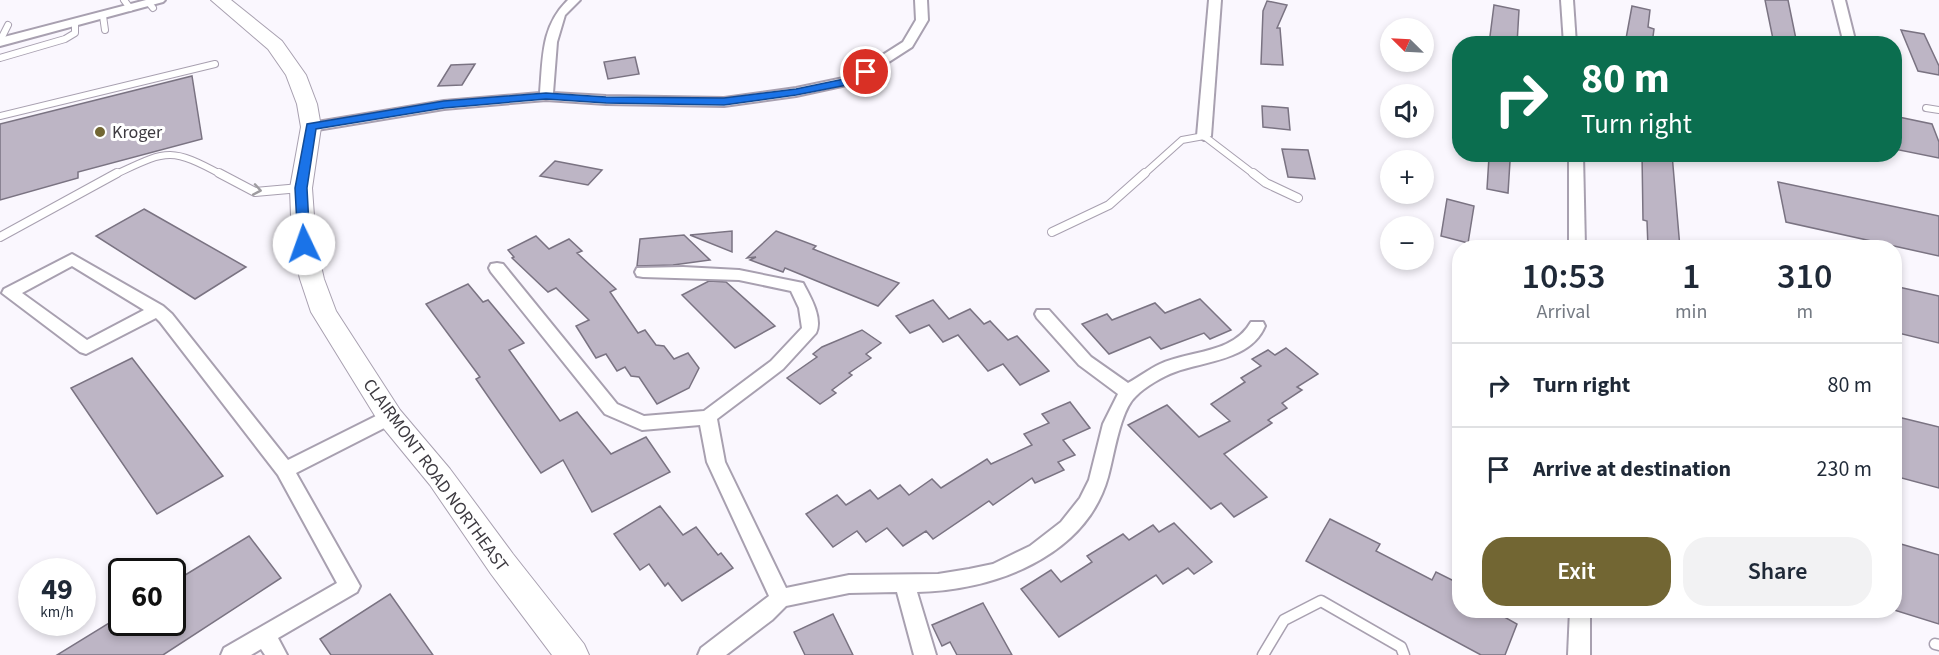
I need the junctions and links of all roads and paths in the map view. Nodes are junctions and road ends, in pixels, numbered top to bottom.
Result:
1 (220, 0) edge
2 (574, 0) edge
3 (921, 0) edge
4 (1215, 0) edge
5 (1567, 0) edge
6 (1839, 0) edge
7 (127, 4) edge
8 (154, 4) edge
9 (103, 16) junction
10 (75, 24) junction
11 (8, 25) dead end
12 (105, 30) dead end
13 (1569, 36) edge
14 (1848, 36) edge
15 (0, 41) edge
16 (0, 58) edge
17 (215, 64) dead end
18 (546, 96) junction
19 (1926, 108) dead end
20 (1939, 110) edge
21 (0, 116) edge
22 (311, 127) junction
23 (1204, 136) junction
24 (1576, 162) edge
25 (217, 172) joint
26 (301, 188) junction
27 (1298, 198) dead end
28 (1052, 232) dead end
29 (0, 237) edge
30 (1577, 240) edge
31 (497, 268) dead end
32 (643, 273) dead end
33 (157, 310) junction
34 (1043, 314) dead end
35 (1257, 326) dead end
36 (1128, 392) junction
37 (390, 417) junction
38 (708, 417) junction
39 (285, 470) junction
40 (904, 582) junction
41 (780, 598) junction
42 (1580, 618) edge
43 (265, 635) junction
44 (232, 655) edge
45 (276, 655) edge
46 (572, 655) edge
47 (709, 655) edge
48 (925, 655) edge
49 (1263, 655) edge
50 (1404, 655) edge
51 (1579, 655) edge

1 - 22 main road, CLAIRMONT ROAD NORTHEAST
2 - 18 street
3 - 18 street
4 - 23 street
5 - 13 street
6 - 14 street
7 - 8 street
7 - 9 street
9 - 10 street
9 - 12 lane
10 - 15 street
10 - 16 lane
11 - 15 lane
17 - 21 lane
18 - 22 street
19 - 20 lane
22 - 26 main road, CLAIRMONT ROAD NORTHEAST
23 - 27 lane
23 - 28 lane
24 - 30 street
25 -> 26 lane
25 - 29 lane
26 - 37 main road, CLAIRMONT ROAD NORTHEAST
31 - 38 street
32 - 38 street
33 - 33 street
33 - 39 street
34 - 36 street
35 - 36 street
36 - 40 street
37 - 39 street
37 - 46 main road, CLAIRMONT ROAD NORTHEAST
38 - 41 street
39 - 43 street
40 - 41 street
40 - 48 street
41 - 47 street
42 - 51 street
43 - 44 street
43 - 45 street
49 - 50 lane

